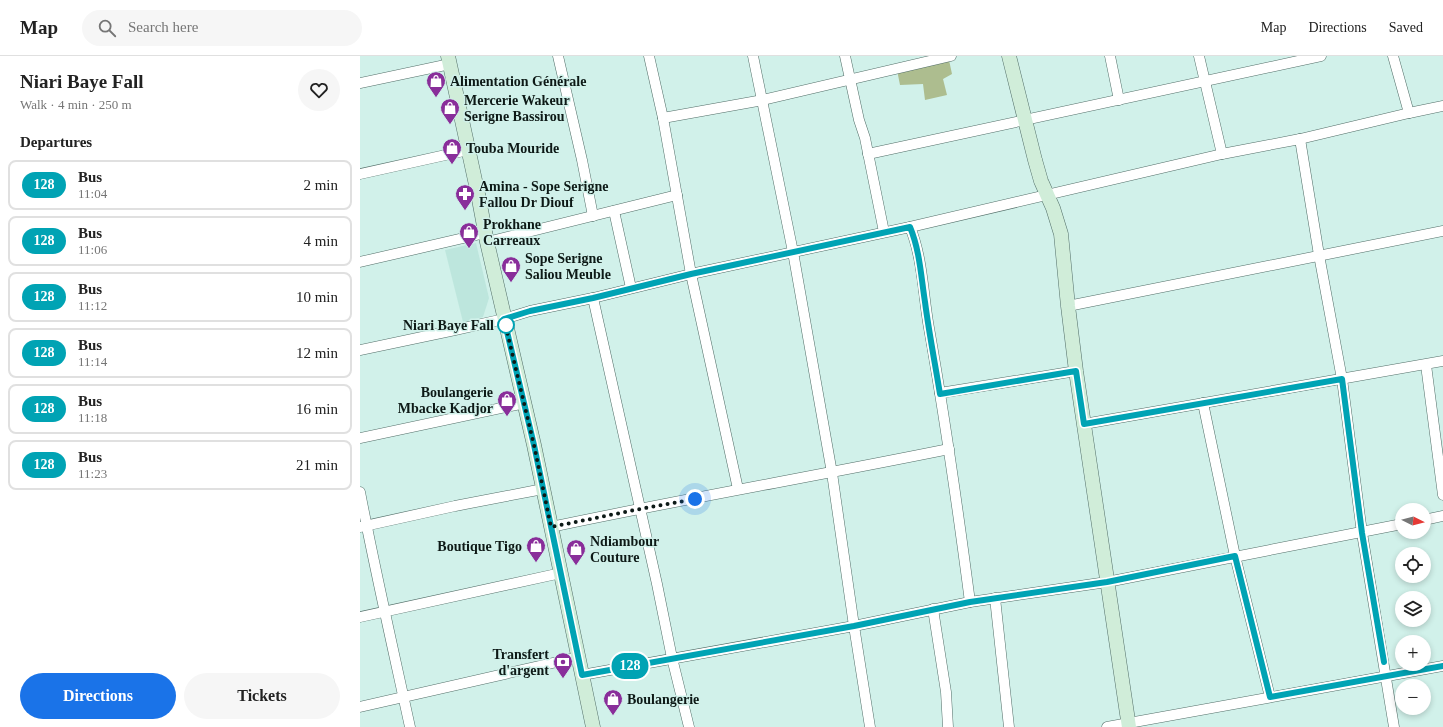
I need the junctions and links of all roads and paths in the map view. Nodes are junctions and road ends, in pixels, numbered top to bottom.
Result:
1 (558, 56) edge
2 (649, 56) edge
3 (753, 56) edge
4 (845, 56) edge
5 (951, 56) edge
6 (1009, 56) edge
7 (1110, 56) edge
8 (1199, 56) edge
9 (1321, 56) edge
10 (1393, 56) edge
11 (449, 60) edge
12 (850, 80) junction
13 (1206, 82) junction
14 (360, 83) edge
15 (763, 100) junction
16 (1119, 100) junction
17 (1443, 106) edge
18 (1409, 112) junction
19 (663, 118) junction
20 (1025, 121) junction
21 (1300, 139) junction
22 (468, 150) junction
23 (868, 154) junction
24 (1222, 154) junction
25 (360, 174) edge
26 (1047, 194) junction
27 (677, 195) junction
28 (614, 211) junction
29 (593, 216) junction
30 (910, 227) junction
31 (1443, 231) edge
32 (884, 232) junction
33 (486, 238) junction
34 (793, 252) junction
35 (1318, 255) junction
36 (360, 262) edge
37 (691, 274) junction
38 (631, 288) junction
39 (593, 298) junction
40 (1068, 306) junction
41 (504, 319) junction
42 (360, 350) edge
43 (1443, 361) edge
44 (1426, 365) junction
45 (1076, 371) junction
46 (1342, 379) junction
47 (940, 394) junction
48 (525, 403) junction
49 (1203, 403) junction
50 (1084, 424) junction
51 (360, 438) edge
52 (949, 449) junction
53 (832, 473) junction
54 (543, 489) junction
55 (738, 489) junction
56 (360, 492) edge
57 (1443, 495) edge
58 (640, 509) junction
59 (1443, 516) edge
60 (1431, 519) edge
61 (363, 526) edge
62 (1395, 526) edge
63 (551, 527) junction
64 (1362, 533) junction
65 (1235, 556) junction
66 (561, 573) junction
67 (1107, 582) junction
68 (995, 598) junction
69 (970, 602) junction
70 (933, 609) junction
71 (384, 611) junction
72 (360, 617) edge
73 (854, 626) junction
74 (579, 657) junction
75 (672, 658) junction
76 (1443, 666) edge
77 (582, 675) junction
78 (1386, 676) junction
79 (1270, 697) junction
80 (404, 698) junction
81 (360, 707) edge
82 (1128, 725) edge
83 (410, 727) edge
84 (593, 727) edge
85 (689, 727) edge
86 (870, 727) edge
87 (948, 727) edge
88 (1009, 727) edge
89 (1107, 727) edge
90 (1394, 727) edge

1 - 29 street
2 - 19 street
3 - 15 street
4 - 12 street
5 - 12 street
6 - 20 street
7 - 16 street
8 - 13 street
9 - 13 street
10 - 18 street
11 - 14 street
11 - 22 street
12 - 15 street
12 - 23 street
13 - 16 street
13 - 24 street
15 - 19 street
15 - 34 street
16 - 20 street
17 - 18 street
18 - 21 street
19 - 27 street
20 - 23 street
20 - 26 street
21 - 24 street
21 - 35 street
22 - 25 street
22 - 33 street
23 - 32 street
24 - 26 street
26 - 30 street
26 - 40 street
27 - 28 street
27 - 37 street
28 - 29 street
28 - 38 street
29 - 33 street
30 - 32 street
30 - 47 street
31 - 35 street
32 - 34 street
33 - 36 street
33 - 41 street
34 - 37 street
34 - 53 street
35 - 40 street
35 - 46 street
37 - 38 street
37 - 55 street
38 - 39 street
39 - 41 street
39 - 58 street
40 - 45 street
41 - 42 street
41 - 48 street
43 - 44 street
44 - 46 street
44 - 57 street
45 - 47 street
45 - 50 street
46 - 49 street
46 - 64 street
47 - 52 street
48 - 51 street
48 - 54 street
49 - 50 street
49 - 65 street
50 - 67 street
52 - 53 street
52 - 69 street
53 - 55 street
53 - 73 street
54 - 61 street
54 - 63 street
55 - 58 street
56 - 61 street
58 - 63 street
58 - 75 street
59 - 60 street
61 - 71 street
62 - 64 street
63 - 66 street
64 - 65 street
64 - 78 street
65 - 67 street
65 - 79 street
66 - 71 street
66 - 74 street
67 - 68 street
67 - 82 street
68 - 69 street
68 - 88 street
69 - 70 street
70 - 73 street
70 - 87 street
71 - 72 street
71 - 80 street
73 - 75 street
73 - 86 street
74 - 77 street
74 - 80 street
75 - 77 street
75 - 85 street
76 - 78 street
77 - 84 street
78 - 79 street
78 - 90 street
79 - 82 street
80 - 81 street
80 - 83 street
82 - 89 street

